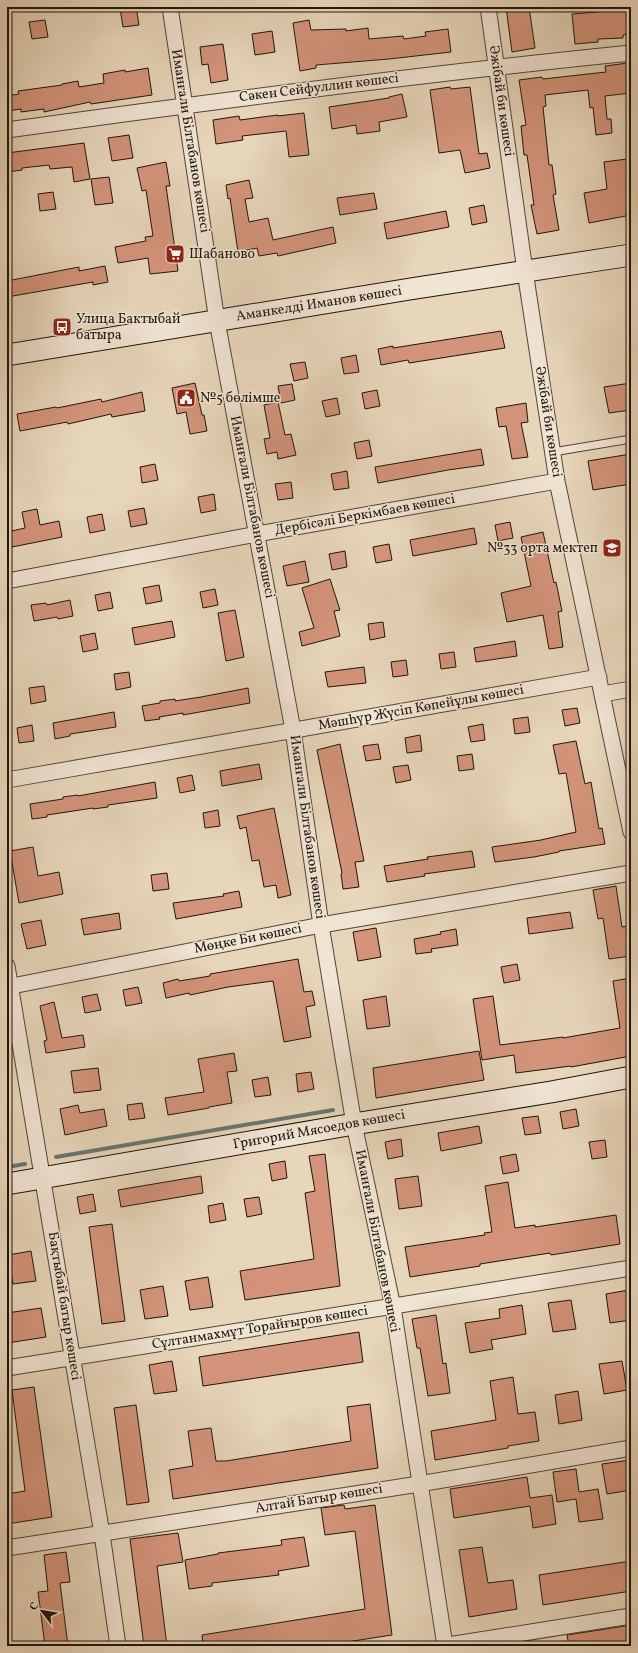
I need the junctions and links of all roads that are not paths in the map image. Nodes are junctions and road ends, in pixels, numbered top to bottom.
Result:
1 (170, 7) edge
2 (488, 7) edge
3 (631, 53) edge
4 (496, 67) junction
5 (185, 105) junction
6 (7, 130) edge
7 (631, 255) edge
8 (525, 271) junction
9 (217, 321) junction
10 (7, 355) edge
11 (631, 439) edge
12 (553, 452) junction
13 (557, 481) junction
14 (257, 534) junction
15 (7, 581) edge
16 (599, 677) junction
17 (631, 689) edge
18 (603, 694) junction
19 (293, 730) junction
20 (7, 780) edge
21 (631, 832) edge
22 (631, 873) edge
23 (321, 925) junction
24 (7, 966) edge
25 (9, 987) edge
26 (631, 1077) edge
27 (354, 1124) junction
28 (43, 1178) junction
29 (7, 1184) edge
30 (631, 1268) edge
31 (393, 1307) junction
32 (72, 1358) junction
33 (7, 1368) edge
34 (631, 1448) edge
35 (419, 1484) junction
36 (102, 1534) junction
37 (7, 1548) edge
38 (631, 1616) edge
39 (118, 1646) edge
40 (444, 1646) edge

1 - 5 street, Иманғали Білтабанов көшесі
2 - 4 street, Әжібай би көшесі
3 - 4 street, Сәкен Сейфуллин көшесі
4 - 5 street, Сәкен Сейфуллин көшесі
4 - 8 street, Әжібай би көшесі
5 - 6 street, Сәкен Сейфуллин көшесі
5 - 9 street, Иманғали Білтабанов көшесі
7 - 8 main road, Аманкелді Иманов көшесі
8 - 9 main road, Аманкелді Иманов көшесі
8 - 12 street, Әжібай би көшесі
9 - 10 main road, Аманкелді Иманов көшесі
9 - 14 street, Иманғали Білтабанов көшесі
11 - 12 lane
12 - 13 street, Әжібай би көшесі
13 - 14 street, Дербісәлі Беркімбаев көшесі
13 - 16 street, Әжібай би көшесі
14 - 15 street, Дербісәлі Беркімбаев көшесі
14 - 19 street, Иманғали Білтабанов көшесі
16 - 18 street, Әжібай би көшесі
16 - 19 street, Мәшһүр Жүсіп Көпейұлы көшесі
17 - 18 street
18 - 21 street, Әжібай би көшесі
19 - 20 street, Мәшһүр Жүсіп Көпейұлы көшесі
19 - 23 street, Иманғали Білтабанов көшесі
22 - 23 street, Мөңке Би көшесі
23 - 25 street, Мөңке Би көшесі
23 - 27 street, Иманғали Білтабанов көшесі
24 - 25 street, Бақтыбай батыр көшесі
25 - 28 street, Бақтыбай батыр көшесі
26 - 27 main road, Григорий Мясоедов көшесі
27 - 28 main road, Григорий Мясоедов көшесі
27 - 31 street, Иманғали Білтабанов көшесі
28 - 29 main road, Григорий Мясоедов көшесі
28 - 32 street, Бақтыбай батыр көшесі
30 - 31 street, Сұлтанмахмұт Торайғыров көшесі
31 - 32 street, Сұлтанмахмұт Торайғыров көшесі
31 - 35 street, Иманғали Білтабанов көшесі
32 - 33 street, Сұлтанмахмұт Торайғыров көшесі
32 - 36 street, Бақтыбай батыр көшесі
34 - 35 street, Алтай Батыр көшесі
35 - 36 street, Алтай Батыр көшесі
35 - 40 street, Иманғали Білтабанов көшесі
36 - 37 street, Алтай Батыр көшесі
36 - 39 street, Бақтыбай батыр көшесі
38 - 40 street

